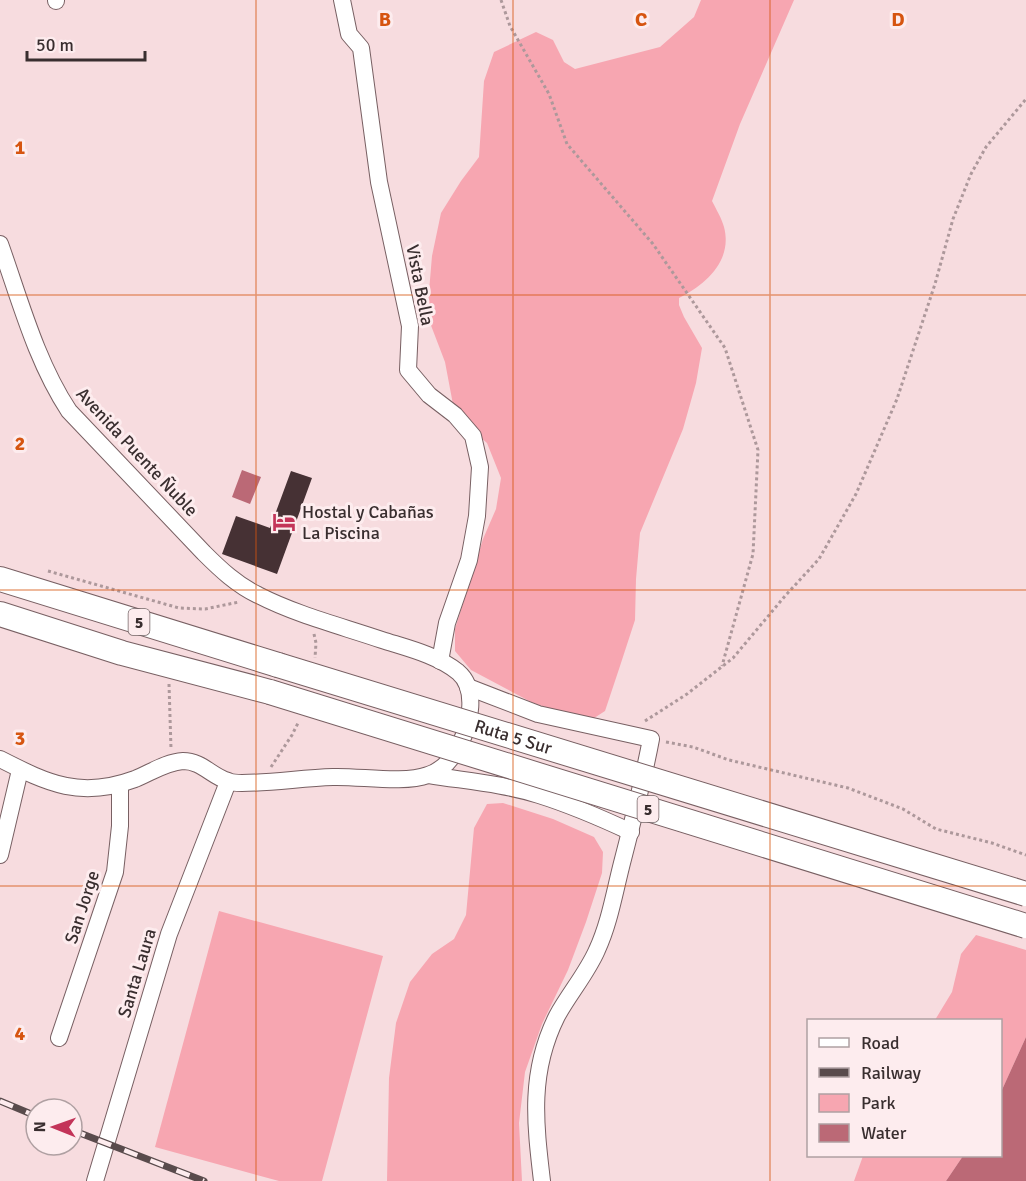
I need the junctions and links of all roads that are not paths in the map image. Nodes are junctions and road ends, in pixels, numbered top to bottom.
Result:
1 (342, 0) edge
2 (0, 244) edge
3 (0, 579) edge
4 (0, 614) edge
5 (440, 661) junction
6 (468, 687) junction
7 (0, 759) edge
8 (20, 770) junction
9 (429, 775) junction
10 (228, 782) junction
11 (120, 785) junction
12 (631, 832) junction
13 (0, 855) edge
14 (1026, 894) edge
15 (1026, 926) edge
16 (59, 1038) dead end
17 (94, 1181) edge
18 (542, 1181) edge

1 - 5 street, Vista Bella
2 - 5 street, Avenida Puente Ñuble
3 - 14 highway, Ruta 5 Sur / 5, bridge
4 - 15 highway, Ruta 5 Sur / 5, bridge
5 - 6 street, Avenida Puente Ñuble
6 - 9 street
6 - 12 street
7 - 8 street
8 - 11 street
8 - 13 street
9 - 10 street
9 - 12 street
10 - 11 street
10 - 17 street, Santa Laura
11 - 16 street, San Jorge
12 - 18 street

